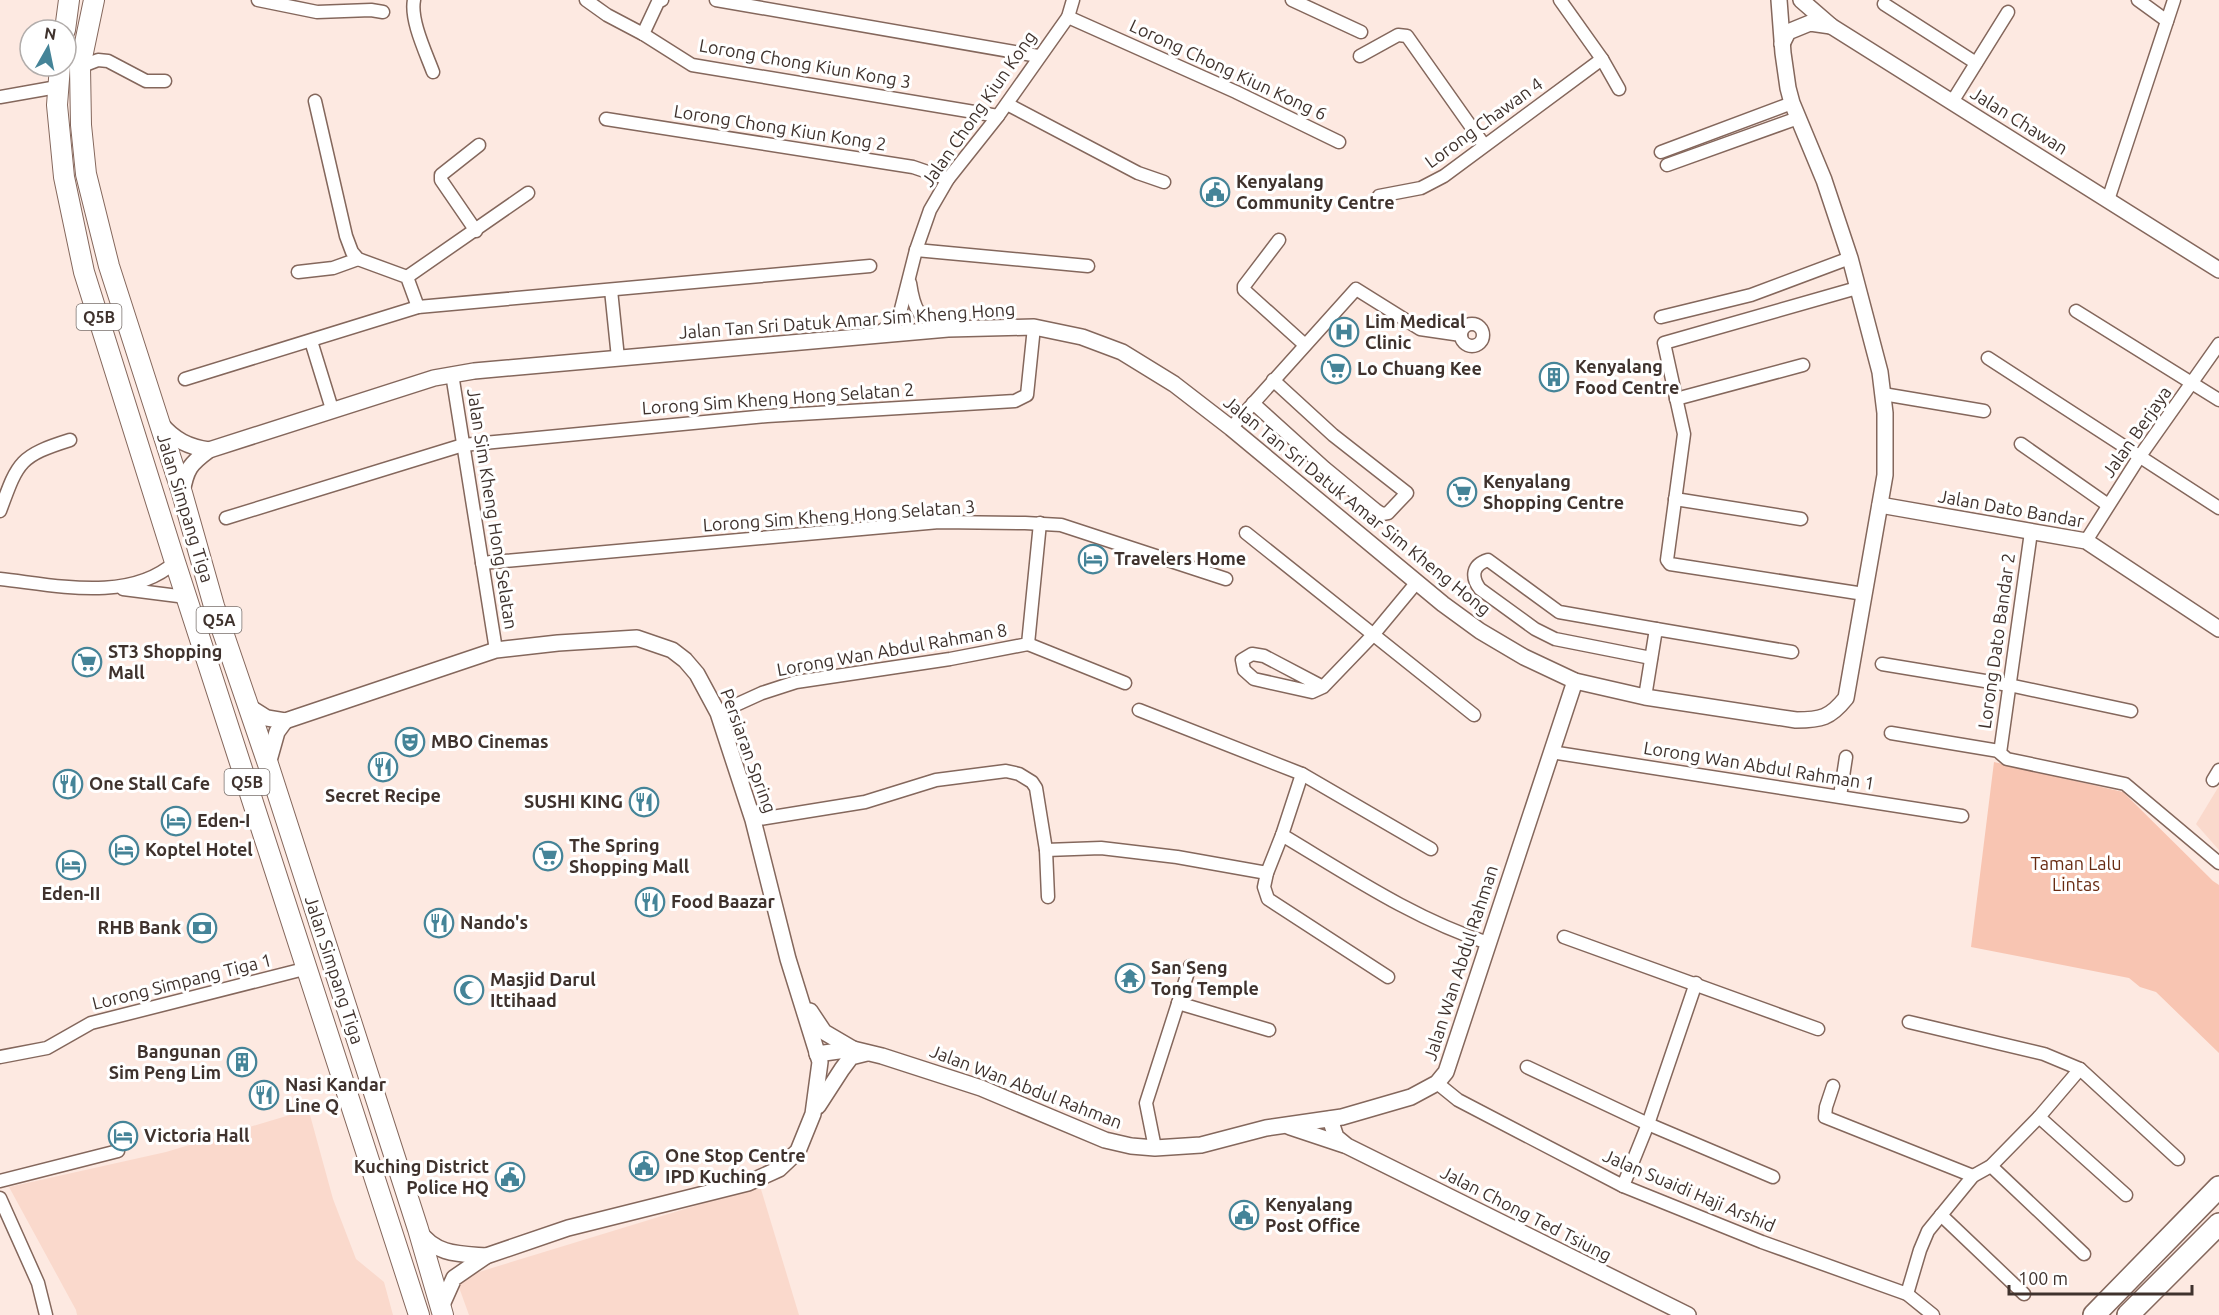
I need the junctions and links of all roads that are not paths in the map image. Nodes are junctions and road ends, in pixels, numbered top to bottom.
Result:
1 (69, 0) edge
2 (94, 0) edge
3 (258, 0) edge
4 (414, 0) edge
5 (586, 0) edge
6 (662, 0) edge
7 (716, 0) edge
8 (1073, 0) edge
9 (1292, 0) edge
10 (1560, 0) edge
11 (1779, 0) edge
12 (1801, 0) edge
13 (2138, 0) edge
14 (2174, 0) edge
15 (1884, 4) dead end
16 (383, 12) dead end
17 (2008, 12) dead end
18 (1068, 16) junction
19 (66, 18) edge
20 (2167, 21) junction
21 (1831, 26) junction
22 (1361, 32) dead end
23 (643, 34) junction
24 (1782, 44) junction
25 (1038, 56) junction
26 (1360, 56) dead end
27 (1602, 59) junction
28 (1976, 63) junction
29 (80, 67) junction
30 (433, 72) dead end
31 (58, 78) edge
32 (165, 81) dead end
33 (57, 87) junction
34 (1619, 89) dead end
35 (0, 98) edge
36 (315, 101) dead end
37 (1952, 102) junction
38 (1007, 104) junction
39 (1795, 111) junction
40 (998, 116) junction
41 (606, 118) dead end
42 (1339, 142) dead end
43 (479, 145) dead end
44 (1484, 145) junction
45 (1661, 153) dead end
46 (1667, 165) dead end
47 (948, 179) junction
48 (1164, 182) dead end
49 (528, 192) dead end
50 (1378, 196) dead end
51 (2108, 200) junction
52 (476, 231) junction
53 (1279, 240) dead end
54 (916, 250) junction
55 (1850, 258) junction
56 (358, 259) junction
57 (870, 266) dead end
58 (1088, 266) dead end
59 (2219, 270) edge
60 (298, 272) dead end
61 (909, 276) junction
62 (407, 278) junction
63 (1857, 288) junction
64 (611, 290) junction
65 (418, 307) junction
66 (2076, 311) dead end
67 (1661, 317) dead end
68 (1034, 327) junction
69 (948, 329) junction
70 (1461, 335) dead end
71 (872, 336) junction
72 (311, 341) junction
73 (2219, 344) edge
74 (1305, 345) junction
75 (618, 358) junction
76 (1988, 358) dead end
77 (1803, 365) dead end
78 (452, 374) junction
79 (185, 379) dead end
80 (1273, 380) junction
81 (2193, 383) junction
82 (1883, 394) junction
83 (1676, 399) junction
84 (2219, 400) edge
85 (1253, 403) junction
86 (332, 409) junction
87 (1984, 411) dead end
88 (159, 422) junction
89 (1230, 428) junction
90 (70, 440) dead end
91 (2021, 444) dead end
92 (463, 445) junction
93 (209, 450) junction
94 (2140, 456) junction
95 (182, 493) junction
96 (1675, 499) junction
97 (1880, 505) junction
98 (2108, 505) junction
99 (2219, 508) edge
100 (0, 511) edge
101 (226, 518) dead end
102 (1801, 519) dead end
103 (1040, 523) junction
104 (2031, 532) junction
105 (1246, 533) dead end
106 (2086, 541) junction
107 (175, 562) junction
108 (482, 563) junction
109 (0, 579) edge
110 (1226, 579) dead end
111 (1417, 582) junction
112 (119, 588) junction
113 (1864, 594) junction
114 (186, 597) junction
115 (1656, 629) junction
116 (2219, 629) edge
117 (1373, 635) junction
118 (1028, 644) junction
119 (496, 650) junction
120 (1792, 652) dead end
121 (1651, 658) junction
122 (1881, 664) dead end
123 (1575, 681) junction
124 (1125, 683) dead end
125 (2009, 685) junction
126 (1323, 687) junction
127 (1645, 697) junction
128 (248, 706) junction
129 (1139, 710) dead end
130 (2131, 711) dead end
131 (718, 713) junction
132 (1474, 715) dead end
133 (285, 721) junction
134 (1891, 733) dead end
135 (1999, 751) junction
136 (1551, 752) junction
137 (1846, 757) dead end
138 (268, 764) junction
139 (1302, 774) junction
140 (1840, 796) junction
141 (1962, 816) dead end
142 (753, 820) junction
143 (1282, 835) junction
144 (1431, 849) dead end
145 (1046, 850) junction
146 (2219, 863) edge
147 (1267, 873) junction
148 (1048, 897) dead end
149 (1564, 937) dead end
150 (1488, 943) junction
151 (1190, 966) dead end
152 (308, 968) junction
153 (1388, 977) dead end
154 (1696, 983) junction
155 (799, 993) junction
156 (1178, 1003) junction
157 (1909, 1022) dead end
158 (1818, 1029) dead end
159 (1269, 1030) dead end
160 (853, 1049) junction
161 (870, 1053) junction
162 (817, 1054) junction
163 (0, 1058) edge
164 (1527, 1067) dead end
165 (2080, 1069) junction
166 (1437, 1083) junction
167 (1833, 1086) dead end
168 (813, 1114) junction
169 (2039, 1117) junction
170 (1336, 1118) junction
171 (1648, 1124) junction
172 (1287, 1126) junction
173 (1347, 1146) junction
174 (1155, 1148) junction
175 (118, 1151) dead end
176 (2178, 1159) dead end
177 (1991, 1166) junction
178 (1972, 1176) junction
179 (1773, 1177) dead end
180 (0, 1181) edge
181 (1623, 1186) junction
182 (2219, 1187) edge
183 (2126, 1195) dead end
184 (0, 1198) edge
185 (1941, 1215) junction
186 (2219, 1224) edge
187 (418, 1230) junction
188 (2084, 1254) dead end
189 (486, 1256) junction
190 (1907, 1294) junction
191 (2024, 1294) dead end
192 (442, 1311) edge
193 (46, 1315) edge
194 (419, 1315) edge
195 (1688, 1315) edge
196 (1933, 1315) edge
197 (2094, 1315) edge
198 (2128, 1315) edge

1 - 19 main road
2 - 29 main road, Jalan Simpang Tiga / Q5A
3 - 16 street
4 - 30 street
5 - 23 street, Lorong Chong Kiun Kong 3
6 - 23 street
7 - 25 street
8 - 18 street, Jalan Chong Kiun Kong
9 - 22 street
10 - 27 street
11 - 24 street, Jalan Tan Sri Datuk Amar Sim Kheng Hong
12 - 21 street, Jalan Chawan
13 - 20 street
14 - 20 street
15 - 28 street
17 - 28 street
18 - 25 street, Jalan Chong Kiun Kong
18 - 42 street, Lorong Chong Kiun Kong 6
20 - 51 street
21 - 24 street
21 - 37 street, Jalan Chawan
23 - 40 street, Lorong Chong Kiun Kong 3
24 - 39 street, Jalan Tan Sri Datuk Amar Sim Kheng Hong
25 - 38 street, Jalan Chong Kiun Kong
26 - 44 street
27 - 34 street
27 - 44 street, Lorong Chawan 4
28 - 37 street
29 - 32 street
29 - 88 main road, Jalan Simpang Tiga / Q5A
31 - 33 main road, Jalan Simpang Tiga / Q5B
33 - 35 street
33 - 107 main road, Jalan Simpang Tiga / Q5B
36 - 56 street
37 - 51 street, Jalan Chawan
38 - 40 street, Jalan Chong Kiun Kong
38 - 48 street
39 - 45 street
39 - 46 street
39 - 55 street, Jalan Tan Sri Datuk Amar Sim Kheng Hong
40 - 47 street, Jalan Chong Kiun Kong
41 - 47 street, Lorong Chong Kiun Kong 2
43 - 52 street
44 - 50 street, Lorong Chawan 4
47 - 54 street, Jalan Chong Kiun Kong
49 - 52 street
51 - 59 street, Jalan Chawan
52 - 62 street
53 - 74 street
54 - 58 street
54 - 61 street, Jalan Chong Kiun Kong
55 - 63 street, Jalan Tan Sri Datuk Amar Sim Kheng Hong
55 - 67 street
56 - 60 street
56 - 62 street
57 - 64 street
61 - 69 street, Jalan Chong Kiun Kong
61 - 71 street, Jalan Chong Kiun Kong
62 - 65 street
63 - 82 street, Jalan Tan Sri Datuk Amar Sim Kheng Hong
63 - 83 street
64 - 65 street
64 - 75 street
65 - 72 street
66 - 81 street
68 - 69 street, Jalan Tan Sri Datuk Amar Sim Kheng Hong
68 - 89 street, Jalan Tan Sri Datuk Amar Sim Kheng Hong
68 - 92 street, Lorong Sim Kheng Hong Selatan 2
69 - 71 street, Jalan Tan Sri Datuk Amar Sim Kheng Hong
70 - 74 street
71 - 75 street, Jalan Tan Sri Datuk Amar Sim Kheng Hong
72 - 79 street
72 - 86 street
73 - 81 street, Jalan Berjaya
74 - 80 street
75 - 78 street, Jalan Tan Sri Datuk Amar Sim Kheng Hong
76 - 94 street
77 - 83 street
78 - 86 street, Jalan Tan Sri Datuk Amar Sim Kheng Hong
78 - 92 street, Jalan Sim Kheng Hong Selatan
80 - 85 street
80 - 85 street
81 - 84 street
81 - 94 street, Jalan Berjaya
82 - 87 street
82 - 97 street, Jalan Tan Sri Datuk Amar Sim Kheng Hong
83 - 96 street
85 - 89 street
86 - 93 street, Jalan Tan Sri Datuk Amar Sim Kheng Hong
88 - 93 street
88 - 95 main road, Jalan Simpang Tiga / Q5A
89 - 111 street, Jalan Tan Sri Datuk Amar Sim Kheng Hong
90 - 100 street
91 - 98 street
92 - 101 street
92 - 108 street, Jalan Sim Kheng Hong Selatan
93 - 95 street, Jalan Tan Sri Datuk Amar Sim Kheng Hong
94 - 98 street, Jalan Berjaya
94 - 99 street
95 - 128 main road, Jalan Simpang Tiga / Q5A
96 - 102 street
96 - 113 street
97 - 104 street, Jalan Dato Bandar
97 - 113 street, Jalan Tan Sri Datuk Amar Sim Kheng Hong
98 - 106 street, Jalan Berjaya
103 - 108 street, Lorong Sim Kheng Hong Selatan 3
103 - 110 street, Lorong Sim Kheng Hong Selatan 3
103 - 118 street, Lorong Wan Abdul Rahman 8
104 - 106 street, Jalan Dato Bandar
104 - 125 street, Lorong Dato Bandar 2
105 - 117 street
106 - 116 street, Jalan Dato Bandar
107 - 112 street
107 - 114 main road, Jalan Simpang Tiga / Q5B
108 - 119 street, Jalan Sim Kheng Hong Selatan
109 - 112 street
111 - 117 street
111 - 123 street, Jalan Tan Sri Datuk Amar Sim Kheng Hong
112 - 114 street
113 - 127 street, Jalan Tan Sri Datuk Amar Sim Kheng Hong
114 - 152 main road, Jalan Simpang Tiga / Q5B
115 - 120 street
115 - 121 street
115 - 121 street
117 - 126 street
117 - 132 street
118 - 124 street
118 - 131 street, Lorong Wan Abdul Rahman 8
119 - 131 street, Persiaran Spring
119 - 133 street, Persiaran Spring
121 - 127 street
122 - 125 street
123 - 127 street, Jalan Tan Sri Datuk Amar Sim Kheng Hong
123 - 136 street, Jalan Wan Abdul Rahman
125 - 130 street
125 - 135 street, Lorong Dato Bandar 2
126 - 126 street
128 - 133 street
128 - 138 main road, Jalan Simpang Tiga / Q5A
129 - 139 street
131 - 142 street, Persiaran Spring
133 - 138 street
134 - 135 street
135 - 146 street, Lorong Dato Bandar 2
136 - 140 street, Lorong Wan Abdul Rahman 1
136 - 150 street, Jalan Wan Abdul Rahman
137 - 140 street
138 - 187 main road, Jalan Simpang Tiga / Q5A
139 - 143 street
139 - 144 street
140 - 141 street, Lorong Wan Abdul Rahman 1
142 - 145 street
142 - 155 street, Persiaran Spring
143 - 147 street
143 - 150 street
145 - 147 street
145 - 148 street
147 - 153 street
149 - 154 street
150 - 166 street, Jalan Wan Abdul Rahman
151 - 156 street
152 - 163 street, Lorong Simpang Tiga 1
152 - 194 main road, Jalan Simpang Tiga / Q5B
154 - 158 street
154 - 171 street
155 - 160 street
155 - 162 street, Persiaran Spring
156 - 159 street
156 - 174 street
157 - 165 street
160 - 161 street, Jalan Wan Abdul Rahman
160 - 162 street, Jalan Wan Abdul Rahman
161 - 168 street
161 - 174 street, Jalan Wan Abdul Rahman
162 - 168 street
164 - 171 street
165 - 169 street
165 - 176 street
166 - 170 street, Jalan Wan Abdul Rahman
166 - 181 street, Jalan Suaidi Haji Arshid
167 - 178 street
168 - 189 street
169 - 177 street
169 - 183 street
170 - 172 street, Jalan Wan Abdul Rahman
170 - 173 street
171 - 179 street
171 - 181 street
172 - 173 street, Jalan Chong Ted Tsiung
172 - 174 street, Jalan Wan Abdul Rahman
173 - 195 street, Jalan Chong Ted Tsiung
175 - 180 street
177 - 178 street
177 - 188 street
178 - 185 street
181 - 190 street, Jalan Suaidi Haji Arshid
182 - 197 highway
184 - 193 street
185 - 190 street
185 - 191 street
186 - 198 highway
187 - 189 street
187 - 192 main road, Jalan Simpang Tiga / Q5A
189 - 192 street
190 - 196 street, Jalan Suaidi Haji Arshid

